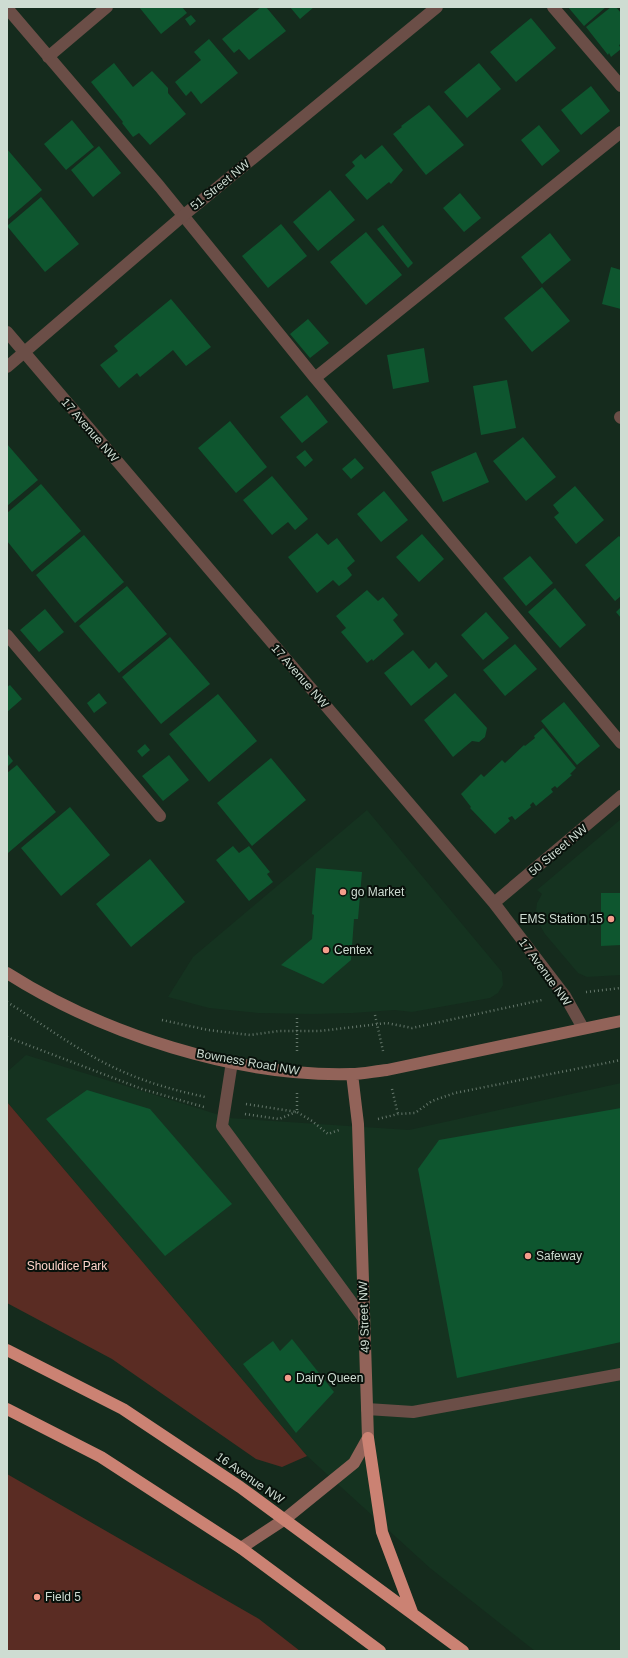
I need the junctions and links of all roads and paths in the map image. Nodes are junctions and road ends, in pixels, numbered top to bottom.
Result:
1 (107, 7) edge
2 (437, 7) edge
3 (553, 7) edge
4 (7, 8) edge
5 (48, 57) junction
6 (621, 86) edge
7 (621, 132) edge
8 (184, 215) junction
9 (7, 332) edge
10 (24, 353) junction
11 (7, 367) edge
12 (315, 378) junction
13 (7, 634) edge
14 (621, 743) edge
15 (621, 796) edge
16 (160, 816) dead end
17 (494, 903) junction
18 (7, 973) edge
19 (621, 988) edge
20 (590, 991) dead end
21 (7, 1002) edge
22 (512, 1006) dead end
23 (156, 1019) dead end
24 (621, 1021) edge
25 (583, 1028) junction
26 (7, 1037) edge
27 (621, 1060) edge
28 (232, 1062) junction
29 (352, 1074) junction
30 (225, 1106) junction
31 (297, 1112) junction
32 (398, 1114) dead end
33 (328, 1134) dead end
34 (364, 1319) junction
35 (7, 1350) edge
36 (621, 1374) edge
37 (7, 1409) edge
38 (367, 1409) junction
39 (368, 1438) junction
40 (285, 1519) junction
41 (241, 1548) junction
42 (412, 1612) junction
43 (380, 1651) edge
44 (462, 1651) edge

1 - 5 street
2 - 8 street, 51 Street NW
3 - 6 street
4 - 5 street
5 - 8 street
7 - 12 street
8 - 10 street, 51 Street NW
8 - 12 street
9 - 10 street, 17 Avenue NW
10 - 11 street, 51 Street NW
10 - 17 street, 17 Avenue NW
12 - 14 street
13 - 16 street
15 - 17 street, 50 Street NW
17 - 25 street, 17 Avenue NW
18 - 28 street, Bowness Road NW
19 - 20 path
21 - 30 path
22 - 23 path
24 - 25 street, Bowness Road NW
25 - 29 street, Bowness Road NW
26 - 30 path
27 - 32 path
28 - 29 street, Bowness Road NW
28 - 30 street
29 - 34 street, 49 Street NW
30 - 31 path
30 - 31 path
30 - 34 street
31 - 33 path
34 - 38 street, 49 Street NW
35 - 40 highway, 16 Avenue NW
36 - 38 street
37 - 41 highway
38 - 39 street, 49 Street NW
39 - 40 street
39 - 42 highway
40 - 41 street
40 - 42 highway, 16 Avenue NW
41 - 43 highway
42 - 44 highway, 16 Avenue NW

